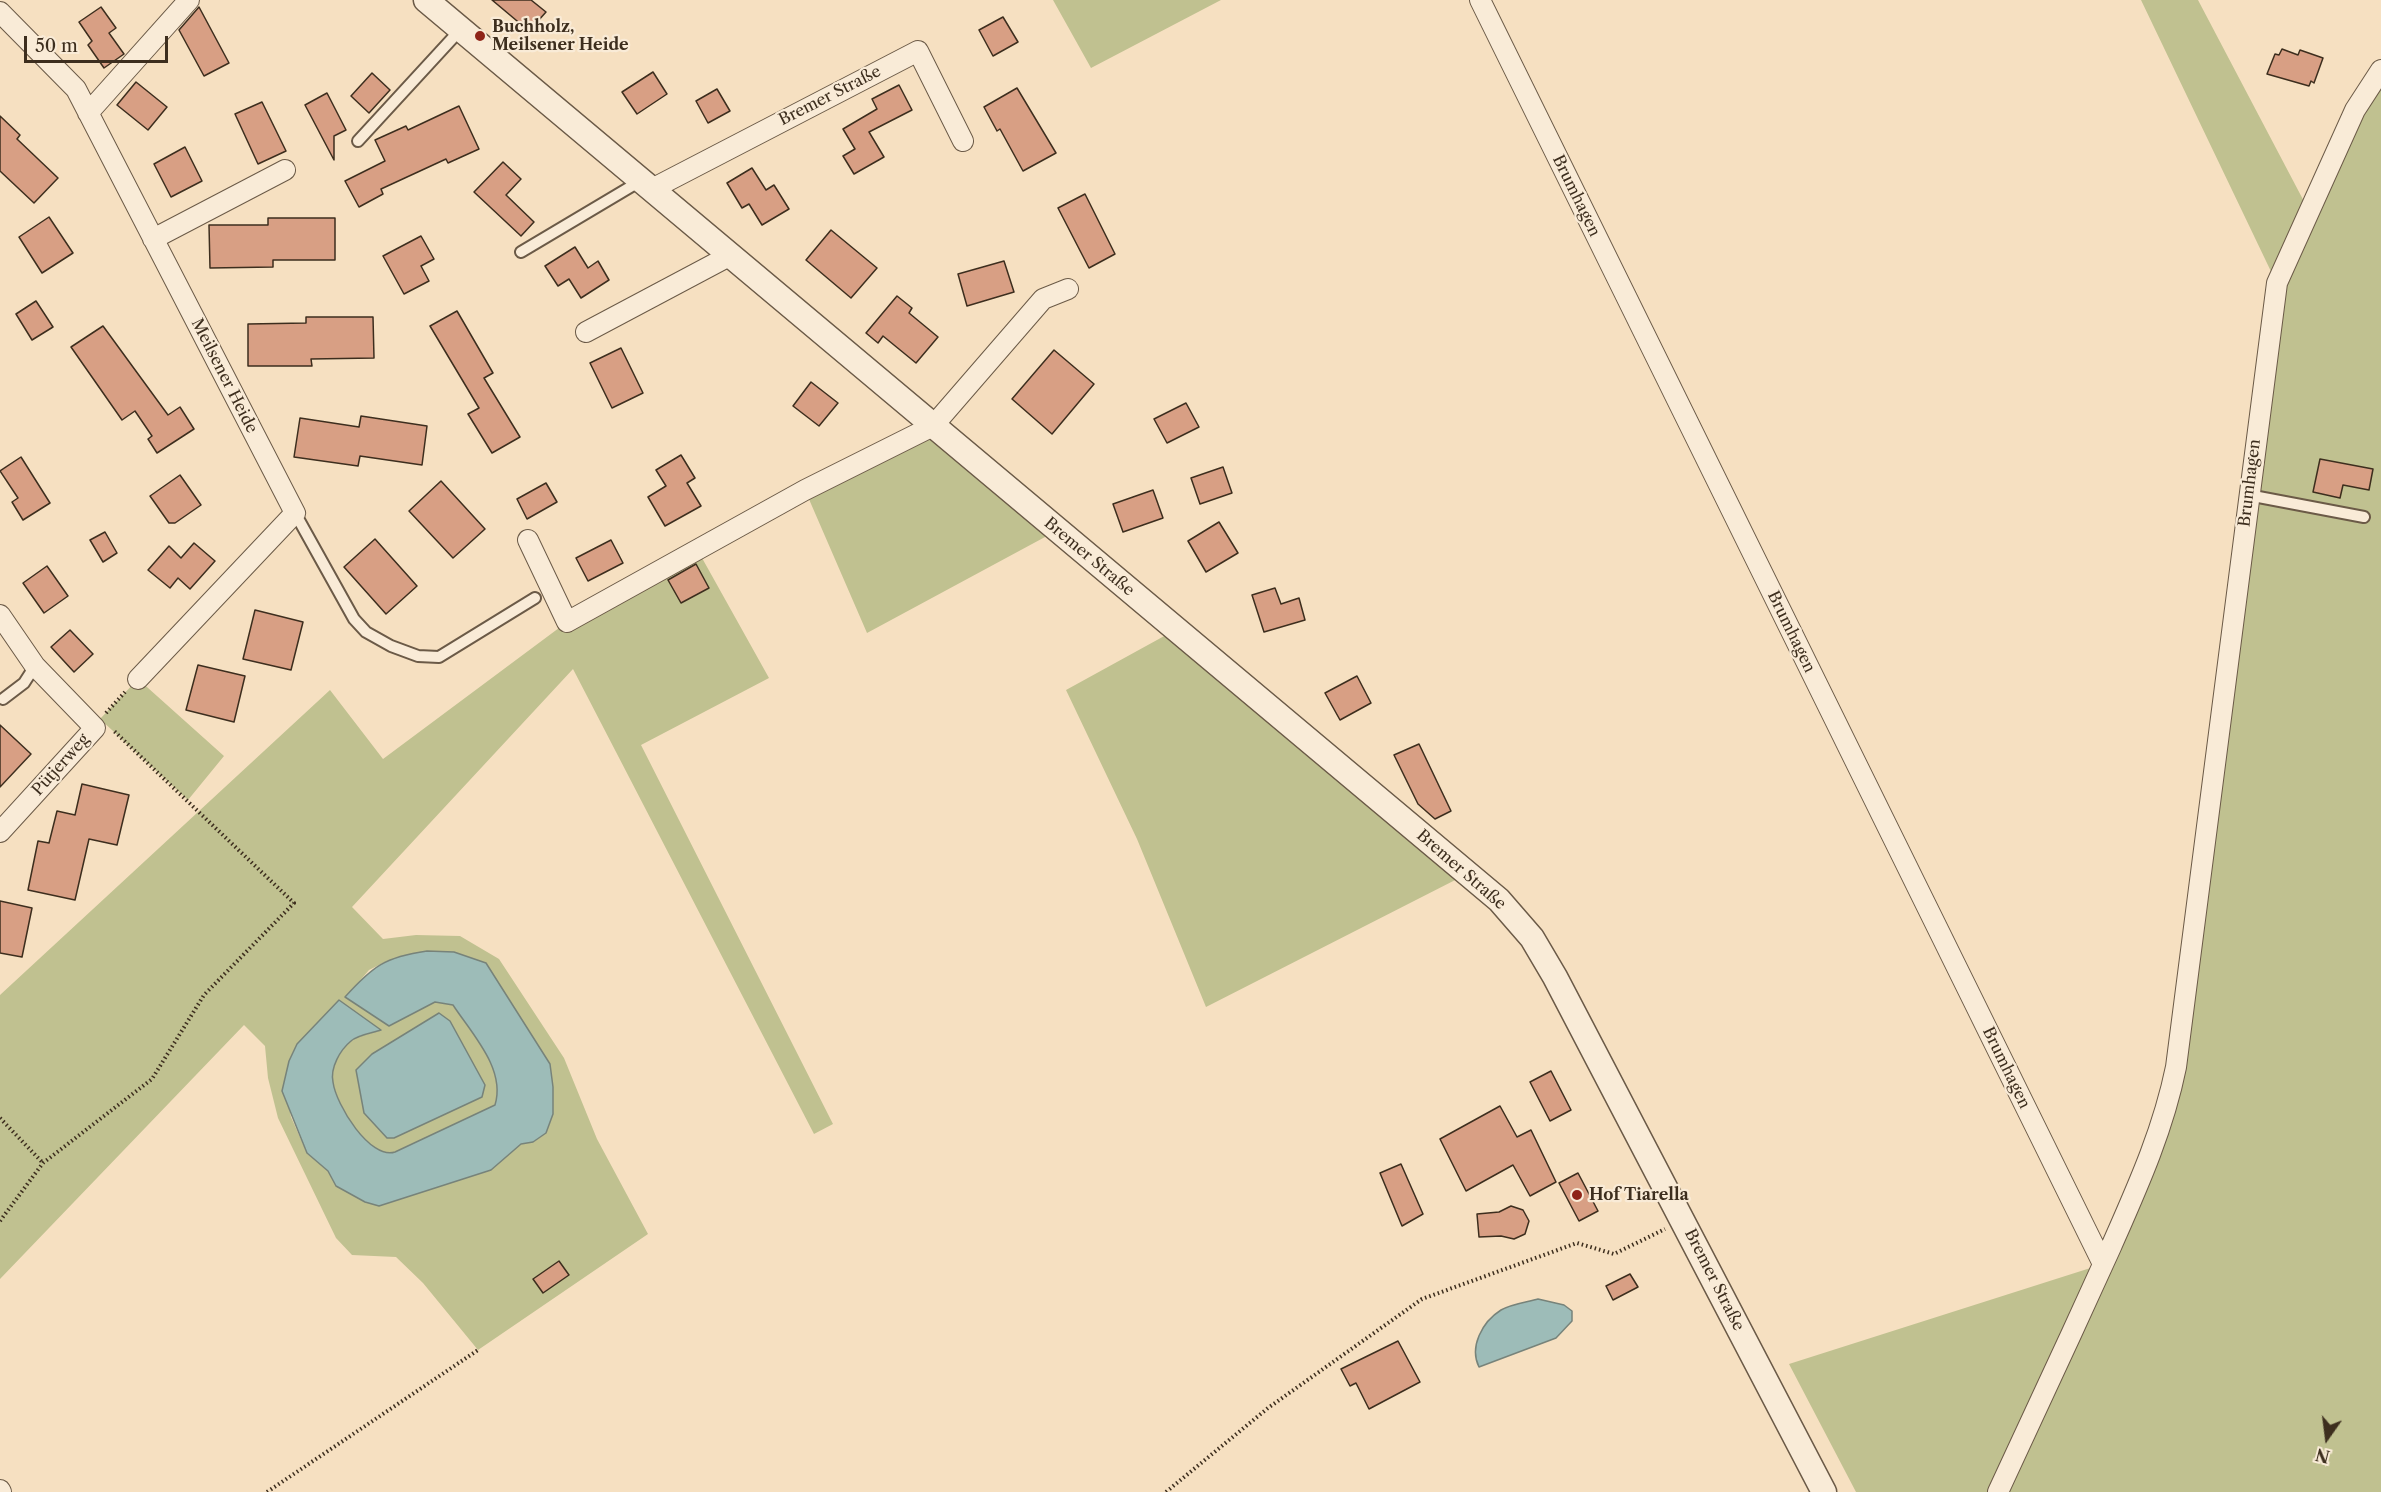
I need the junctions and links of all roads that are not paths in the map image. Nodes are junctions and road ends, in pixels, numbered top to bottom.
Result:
1 (189, 0) edge
2 (1480, 0) edge
3 (429, 1) edge
4 (0, 12) edge
5 (461, 29) junction
6 (2381, 70) edge
7 (88, 113) junction
8 (358, 141) dead end
9 (963, 141) dead end
10 (285, 170) dead end
11 (647, 184) junction
12 (153, 239) junction
13 (521, 252) dead end
14 (730, 255) junction
15 (1068, 289) dead end
16 (586, 332) dead end
17 (933, 426) junction
18 (2248, 495) junction
19 (295, 513) junction
20 (2364, 517) dead end
21 (528, 540) dead end
22 (535, 598) dead end
23 (0, 615) edge
24 (35, 666) junction
25 (138, 679) road end
26 (3, 699) dead end
27 (0, 832) edge
28 (2103, 1264) junction
29 (1824, 1492) edge
30 (1998, 1492) edge

1 - 7 street
2 - 28 street, Brumhagen
3 - 5 street, Bremer Straße
4 - 7 street, Meilsener Heide
5 - 8 lane
5 - 11 street, Bremer Straße
6 - 18 street, Brumhagen
7 - 12 street, Meilsener Heide
9 - 11 street, Bremer Straße
10 - 12 street
11 - 13 lane
11 - 14 street, Bremer Straße
12 - 19 street, Meilsener Heide
14 - 16 street
14 - 17 street, Bremer Straße
15 - 17 street
17 - 21 street
17 - 29 street, Bremer Straße
18 - 20 lane
18 - 28 street, Brumhagen
19 - 22 lane, Meilsener Heide
19 - 25 street
23 - 24 street, Pütjerweg
24 - 26 lane
24 - 27 street, Pütjerweg
28 - 30 street, Brumhagen

